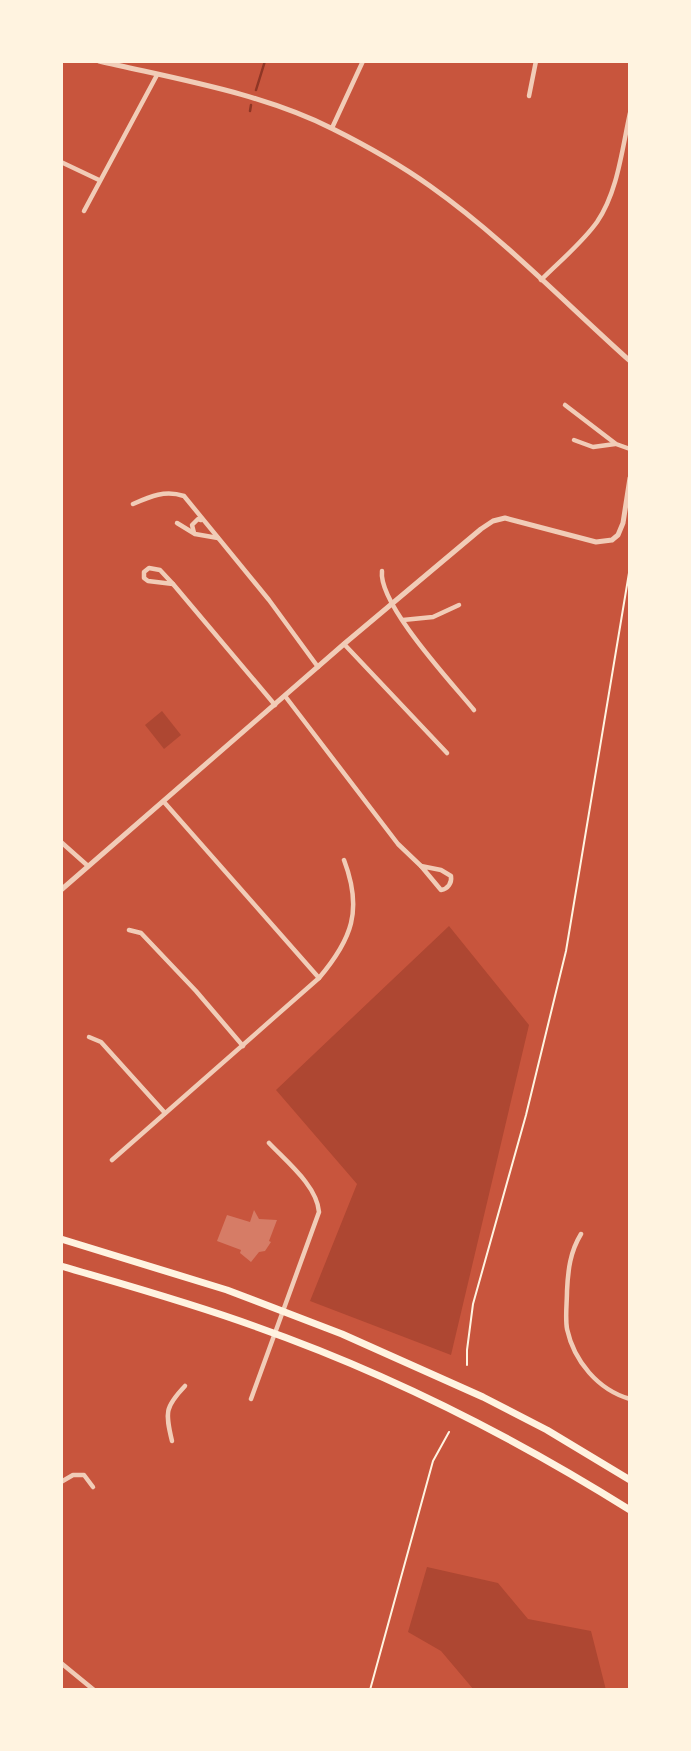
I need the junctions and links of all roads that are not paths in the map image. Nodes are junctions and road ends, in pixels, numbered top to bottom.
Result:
1 (99, 61) edge
2 (363, 61) edge
3 (536, 61) edge
4 (157, 75) junction
5 (529, 96) dead end
6 (630, 113) edge
7 (332, 128) junction
8 (61, 162) edge
9 (99, 180) junction
10 (84, 211) dead end
11 (541, 280) junction
12 (630, 361) edge
13 (565, 405) dead end
14 (574, 440) dead end
15 (616, 444) junction
16 (630, 449) edge
17 (630, 478) edge
18 (133, 504) dead end
19 (201, 520) junction
20 (177, 523) dead end
21 (195, 534) junction
22 (218, 538) junction
23 (382, 571) dead end
24 (173, 584) junction
25 (392, 604) junction
26 (459, 606) dead end
27 (403, 620) junction
28 (344, 644) junction
29 (318, 667) junction
30 (285, 696) junction
31 (275, 705) junction
32 (474, 710) dead end
33 (447, 752) dead end
34 (164, 802) junction
35 (61, 842) edge
36 (344, 860) dead end
37 (88, 866) junction
38 (421, 866) junction
39 (61, 890) edge
40 (130, 930) dead end
41 (319, 978) junction
42 (89, 1037) dead end
43 (243, 1046) junction
44 (165, 1113) junction
45 (270, 1143) dead end
46 (112, 1160) dead end
47 (581, 1234) dead end
48 (61, 1239) edge
49 (61, 1266) edge
50 (282, 1311) junction
51 (276, 1334) junction
52 (186, 1386) dead end
53 (251, 1399) dead end
54 (630, 1399) edge
55 (172, 1441) dead end
56 (630, 1480) edge
57 (61, 1482) edge
58 (93, 1487) dead end
59 (630, 1510) edge
60 (61, 1663) edge
61 (94, 1690) edge

1 - 4 street
2 - 7 street
3 - 5 street
4 - 7 street
4 - 9 street
6 - 11 street
7 - 11 street
8 - 9 street
9 - 10 street
11 - 12 street
13 - 15 street
14 - 15 street
15 - 16 street
17 - 25 street
18 - 19 street
19 - 21 street
19 - 22 street
20 - 21 street
21 - 22 street
22 - 29 street
23 - 25 street
24 - 24 street
24 - 31 street
25 - 27 street
25 - 28 street
26 - 27 street
27 - 32 street
28 - 29 street
28 - 33 street
29 - 30 street
30 - 31 street
30 - 38 street
31 - 34 street
34 - 37 street
34 - 41 street
35 - 37 street
36 - 41 street
37 - 39 street
38 - 38 street
40 - 43 street
41 - 43 street
42 - 44 street
43 - 44 street
44 - 46 street
45 - 50 street
47 - 54 street
48 - 50 main road
49 - 51 main road
50 - 51 street
50 - 56 main road
51 - 53 street
51 - 59 main road
52 - 55 street
57 - 58 street
60 - 61 street

